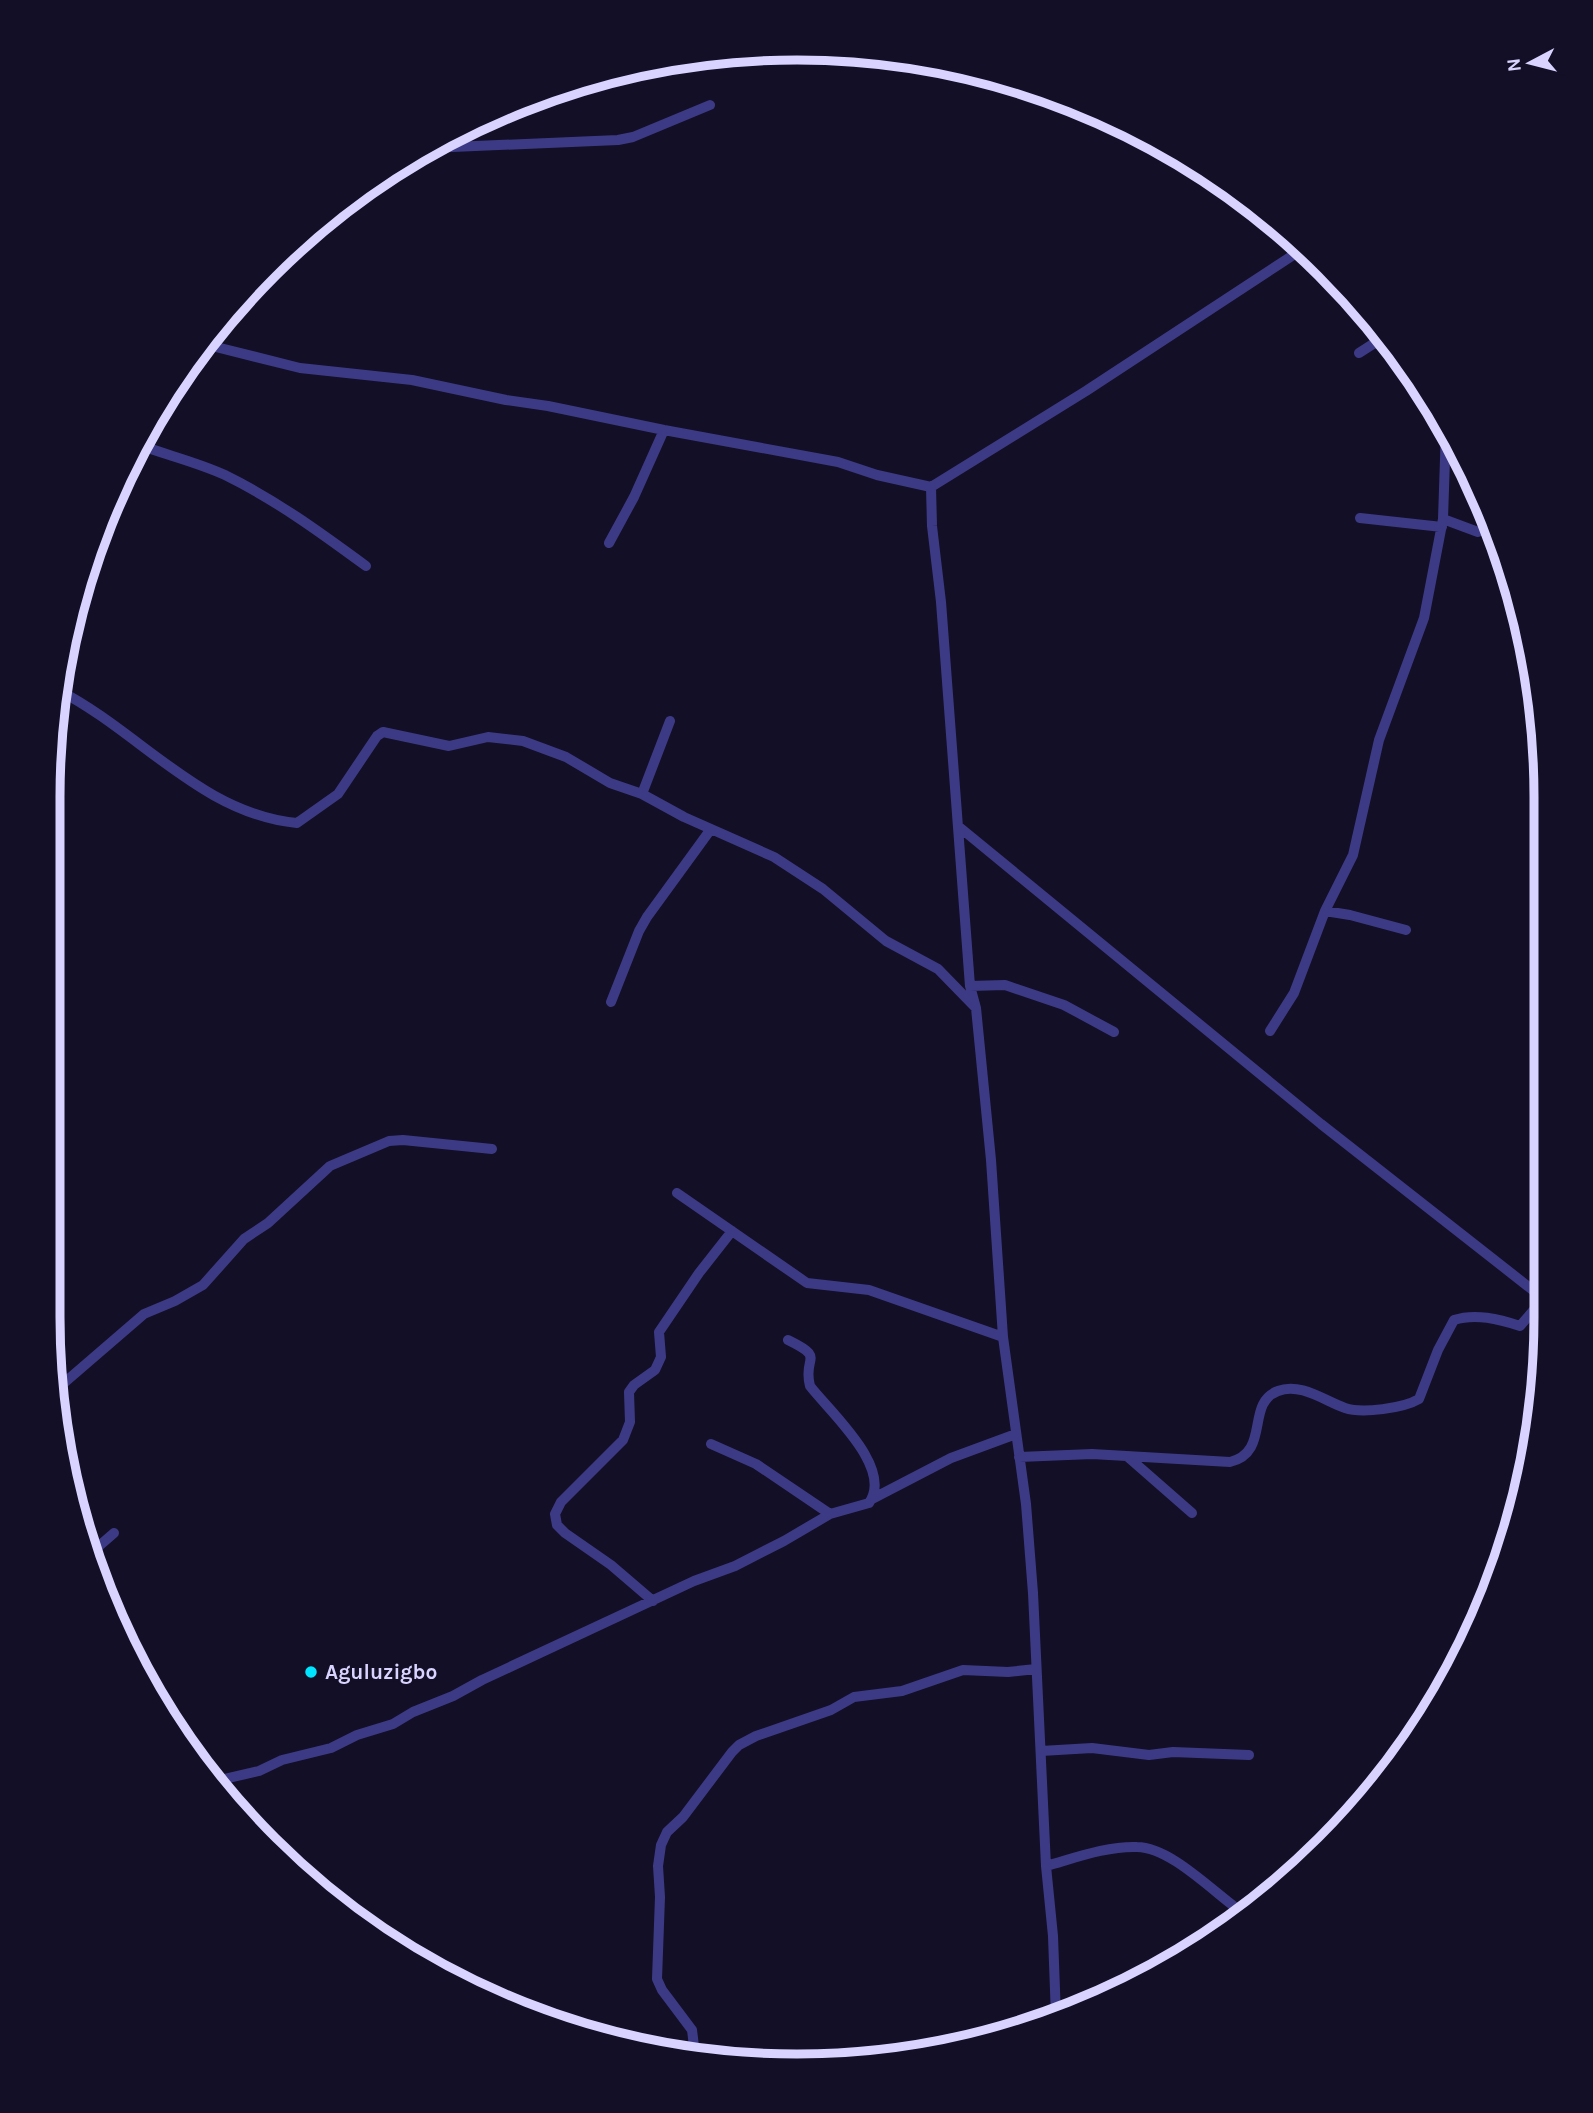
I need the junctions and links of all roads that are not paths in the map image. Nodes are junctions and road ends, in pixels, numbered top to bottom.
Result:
1 (710, 105) dead end
2 (449, 147) edge
3 (1295, 254) edge
4 (1377, 343) edge
5 (213, 346) edge
6 (1359, 353) dead end
7 (664, 430) junction
8 (148, 448) edge
9 (1445, 448) edge
10 (931, 487) junction
11 (1360, 518) dead end
12 (1442, 523) junction
13 (1478, 532) dead end
14 (609, 543) dead end
15 (366, 566) dead end
16 (67, 695) edge
17 (670, 721) dead end
18 (642, 794) junction
19 (958, 826) junction
20 (711, 829) junction
21 (1325, 911) junction
22 (1406, 930) dead end
23 (970, 986) junction
24 (611, 1002) dead end
25 (976, 1008) junction
26 (1270, 1031) dead end
27 (1114, 1032) dead end
28 (492, 1149) dead end
29 (677, 1193) dead end
30 (732, 1231) junction
31 (1534, 1291) edge
32 (1534, 1310) edge
33 (1003, 1336) junction
34 (788, 1340) dead end
35 (63, 1384) edge
36 (1016, 1434) junction
37 (712, 1444) dead end
38 (1018, 1457) junction
39 (1128, 1457) junction
40 (872, 1499) junction
41 (1192, 1513) dead end
42 (831, 1514) junction
43 (114, 1533) dead end
44 (97, 1547) edge
45 (653, 1601) junction
46 (1036, 1669) junction
47 (1041, 1751) junction
48 (1249, 1755) dead end
49 (223, 1779) edge
50 (1046, 1866) junction
51 (1236, 1908) edge
52 (1056, 2006) edge
53 (694, 2046) edge

1 - 2 street
3 - 10 street
4 - 6 street
5 - 7 street
7 - 10 street
7 - 14 street
8 - 15 street
9 - 12 street
10 - 19 street
11 - 12 street
12 - 13 street
12 - 21 street
16 - 18 street
17 - 18 street
18 - 20 street
19 - 23 street
19 - 31 street
20 - 24 street
20 - 25 street
21 - 22 street
21 - 26 street
23 - 25 street
23 - 27 street
25 - 33 street
28 - 35 street
29 - 30 street
30 - 33 street
30 - 45 street
32 - 39 street
33 - 36 street
34 - 40 street
36 - 38 street
36 - 40 street
37 - 42 street
38 - 39 street
38 - 46 street
39 - 41 street
40 - 42 street
42 - 45 street
43 - 44 street
45 - 49 street
46 - 47 street
46 - 53 street
47 - 48 street
47 - 50 street
50 - 51 street
50 - 52 street

